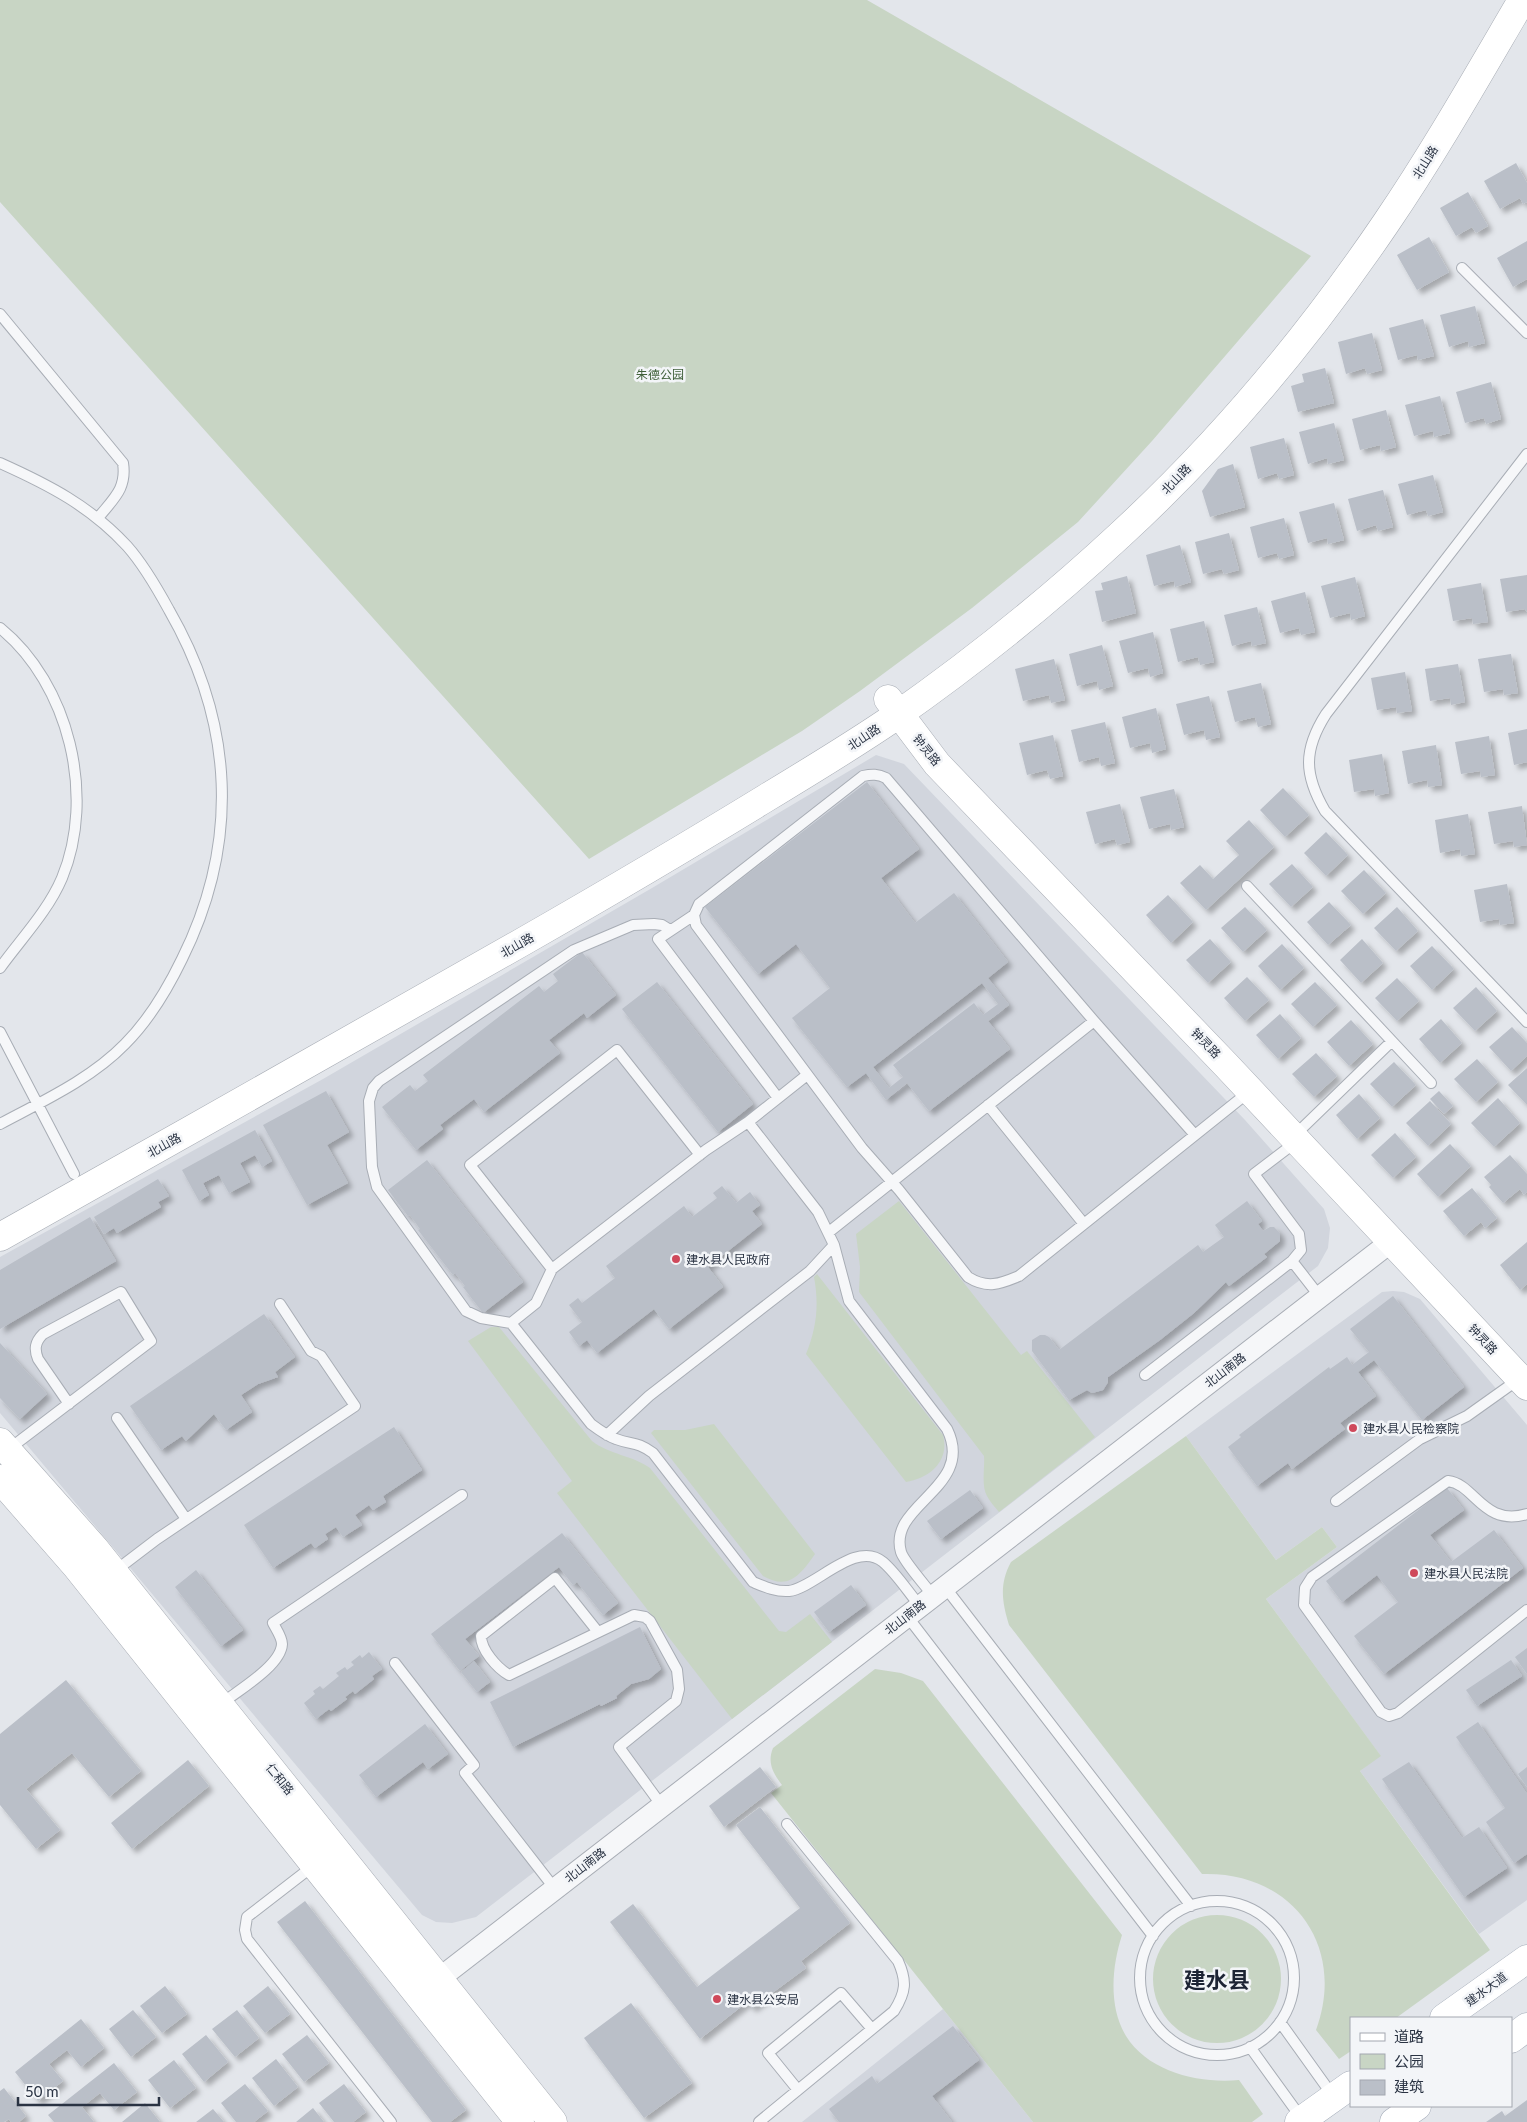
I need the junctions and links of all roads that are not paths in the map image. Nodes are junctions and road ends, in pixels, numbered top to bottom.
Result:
1 (1511, 14) edge
2 (1462, 268) dead end
3 (0, 314) edge
4 (1527, 333) edge
5 (1527, 454) edge
6 (0, 463) edge
7 (98, 518) junction
8 (0, 628) edge
9 (893, 706) junction
10 (1247, 886) dead end
11 (694, 915) junction
12 (670, 930) junction
13 (0, 968) edge
14 (1094, 1021) junction
15 (1527, 1022) edge
16 (0, 1032) edge
17 (1391, 1042) junction
18 (807, 1075) junction
19 (1431, 1083) dead end
20 (1250, 1090) junction
21 (778, 1098) junction
22 (37, 1104) junction
23 (988, 1105) junction
24 (748, 1122) junction
25 (0, 1124) edge
26 (1195, 1135) junction
27 (1296, 1139) junction
28 (700, 1154) junction
29 (74, 1174) junction
30 (892, 1182) junction
31 (0, 1216) edge
32 (1084, 1224) junction
33 (829, 1232) junction
34 (0, 1237) edge
35 (1392, 1241) junction
36 (834, 1244) junction
37 (1292, 1262) junction
38 (552, 1269) junction
39 (1320, 1297) junction
40 (280, 1304) dead end
41 (511, 1323) junction
42 (1145, 1375) dead end
43 (1524, 1382) edge
44 (69, 1404) junction
45 (118, 1418) dead end
46 (607, 1436) junction
47 (4, 1446) edge
48 (0, 1479) edge
49 (462, 1495) dead end
50 (1336, 1501) dead end
51 (1527, 1514) edge
52 (186, 1519) junction
53 (114, 1572) junction
54 (926, 1601) junction
55 (1527, 1610) edge
56 (598, 1632) junction
57 (395, 1664) dead end
58 (220, 1704) junction
59 (662, 1806) junction
60 (787, 1824) dead end
61 (315, 1864) junction
62 (554, 1889) junction
63 (1192, 1906) junction
64 (1153, 1936) junction
65 (1527, 1959) edge
66 (429, 1986) junction
67 (1445, 2017) edge
68 (1280, 2022) junction
69 (1527, 2027) edge
70 (872, 2029) junction
71 (1512, 2038) edge
72 (1250, 2047) junction
73 (798, 2090) junction
74 (1342, 2091) edge
75 (1416, 2107) edge
76 (1301, 2121) edge
77 (391, 2122) edge
78 (520, 2122) edge
79 (553, 2122) edge
80 (759, 2122) edge
81 (1394, 2122) edge

1 - 9 street, 北山路
2 - 4 lane
3 - 7 lane
5 - 15 lane
6 - 7 lane
7 - 22 lane
8 - 13 lane
9 - 20 street, 钟灵路
9 - 29 street, 北山路
9 - 34 street, 北山路
10 - 17 lane
11 - 12 lane
11 - 14 lane
11 - 18 lane
12 - 21 lane
12 - 41 lane
14 - 23 lane
14 - 26 lane
16 - 22 lane
17 - 19 lane
17 - 27 lane
18 - 21 lane
18 - 30 lane
20 - 26 lane
20 - 27 street, 钟灵路
21 - 24 lane
22 - 25 lane
22 - 29 lane
23 - 30 lane
23 - 32 lane
24 - 28 lane
24 - 33 lane
26 - 32 lane
27 - 35 street, 钟灵路
27 - 37 lane
28 - 38 lane
28 - 38 lane
29 - 31 street, 北山路
30 - 32 lane
30 - 33 lane
33 - 36 lane
35 - 39 street, 北山南路
35 - 43 street, 钟灵路
36 - 46 lane
36 - 54 lane
37 - 39 lane
37 - 42 lane
38 - 41 lane
39 - 54 street, 北山南路
40 - 52 lane
41 - 46 lane
43 - 50 lane
44 - 44 lane
44 - 47 lane
45 - 52 lane
46 - 54 lane
47 - 53 street, 仁和路
48 - 61 street, 仁和路
49 - 58 lane
51 - 55 lane
52 - 53 lane
53 - 58 street, 仁和路
54 - 59 street, 北山南路
54 - 63 lane
54 - 64 lane
56 - 56 lane
56 - 59 lane
57 - 62 lane
58 - 66 street, 仁和路
59 - 62 street, 北山南路
60 - 70 lane
61 - 66 street, 仁和路
61 - 77 lane
62 - 66 street, 北山南路
63 - 64 lane
63 - 68 lane
64 - 72 lane
65 - 67 street, 建水大道
66 - 78 street, 仁和路
66 - 79 street, 仁和路
68 - 72 lane
68 - 74 lane
69 - 71 street
70 - 73 lane
70 - 73 lane
72 - 76 lane
73 - 80 lane
74 - 76 street
75 - 81 street

